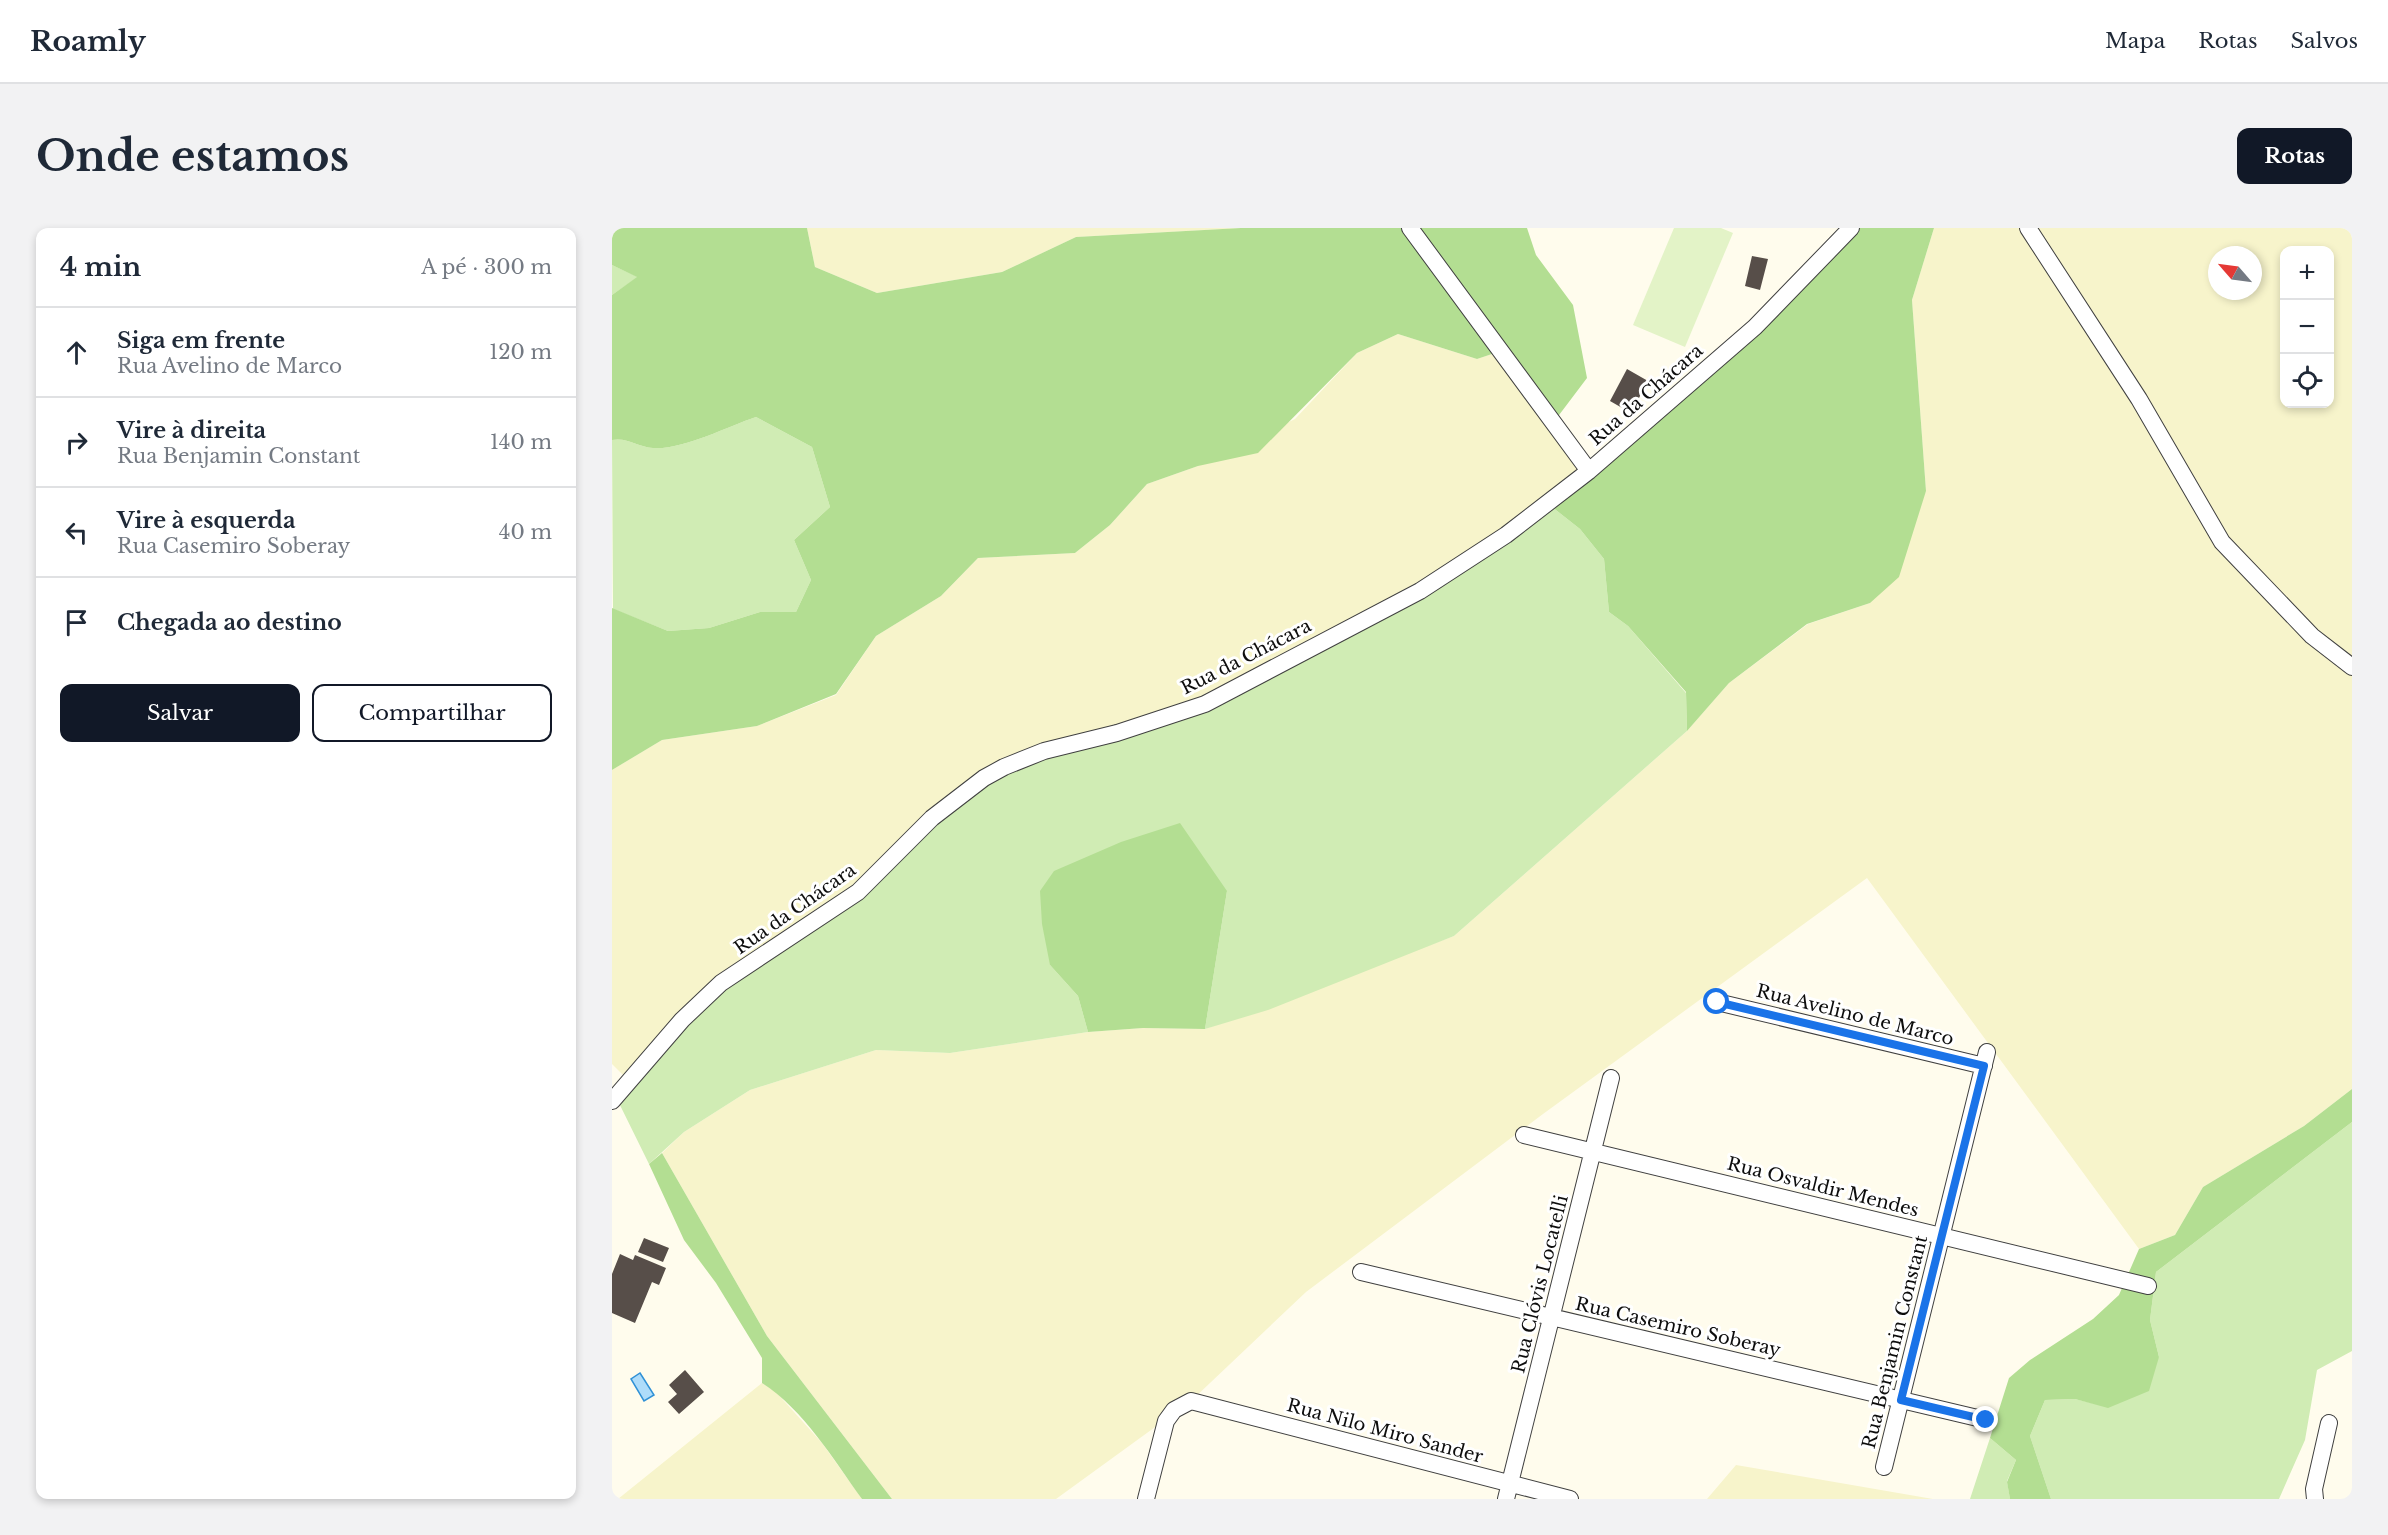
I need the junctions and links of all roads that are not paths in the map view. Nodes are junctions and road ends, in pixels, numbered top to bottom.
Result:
1 (1410, 228) edge
2 (1851, 228) edge
3 (2028, 228) edge
4 (1589, 471) junction
5 (2352, 667) edge
6 (1717, 1002) dead end
7 (1985, 1059) joint
8 (1611, 1078) dead end
9 (612, 1101) edge
10 (1524, 1135) dead end
11 (1593, 1151) junction
12 (1942, 1236) junction
13 (1361, 1272) dead end
14 (2148, 1286) dead end
15 (1552, 1317) junction
16 (1901, 1400) junction
17 (1986, 1420) dead end
18 (2329, 1423) dead end
19 (1884, 1467) dead end
20 (1508, 1491) edge
21 (1146, 1499) edge
22 (1570, 1499) edge
23 (2315, 1499) edge

1 - 4 street
2 - 4 street, Rua da Chácara
3 - 5 street
4 - 9 street, Rua da Chácara
6 - 7 street, Rua Avelino de Marco
7 - 12 street, Rua Benjamin Constant
8 - 11 street, Rua Clóvis Locatelli
10 - 11 street, Rua Osvaldir Mendes
11 - 12 street, Rua Osvaldir Mendes
11 - 15 street, Rua Clóvis Locatelli
12 - 14 street, Rua Osvaldir Mendes
12 - 16 street, Rua Benjamin Constant
13 - 15 street, Rua Casemiro Soberay
15 - 16 street, Rua Casemiro Soberay
15 - 20 street, Rua Clóvis Locatelli
16 - 17 street, Rua Casemiro Soberay
16 - 19 street, Rua Benjamin Constant
18 - 23 street
20 - 21 street, Rua Nilo Miro Sander
20 - 22 street, Rua Nilo Miro Sander

